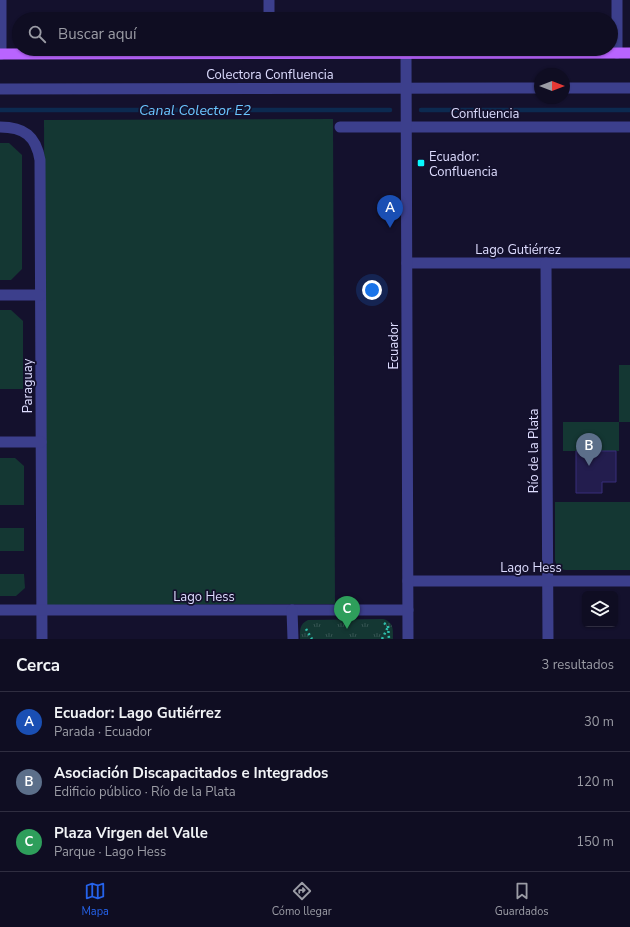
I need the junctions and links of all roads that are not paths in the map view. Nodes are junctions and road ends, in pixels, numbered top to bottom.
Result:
1 (1, 0) edge
2 (269, 0) edge
3 (616, 0) edge
4 (269, 12) edge
5 (616, 12) edge
6 (618, 53) edge
7 (630, 53) edge
8 (0, 54) edge
9 (12, 54) edge
10 (406, 56) edge
11 (406, 88) junction
12 (534, 88) edge
13 (570, 88) edge
14 (630, 88) edge
15 (0, 89) edge
16 (630, 127) edge
17 (0, 128) edge
18 (340, 128) dead end
19 (406, 128) junction
20 (407, 262) junction
21 (546, 263) junction
22 (630, 263) edge
23 (0, 295) edge
24 (40, 295) junction
25 (0, 442) edge
26 (41, 442) junction
27 (408, 581) junction
28 (548, 581) junction
29 (630, 581) edge
30 (0, 610) edge
31 (41, 610) junction
32 (292, 610) junction
33 (408, 610) junction
34 (42, 639) edge
35 (293, 639) edge
36 (408, 639) edge
37 (548, 639) edge

1 - 8 street
2 - 4 street
3 - 5 street
6 - 7 main road
8 - 9 main road
10 - 11 street, Ecuador
11 - 12 street, Colectora Confluencia
11 - 15 street, Colectora Confluencia
11 - 19 street, Ecuador
13 - 14 street
16 - 19 street, Confluencia
17 - 24 street, Paraguay
18 - 19 street, Confluencia
19 - 20 street, Ecuador
20 - 21 street, Lago Gutiérrez
20 - 27 street, Ecuador
21 - 22 street, Lago Gutiérrez
21 - 28 street, Río de la Plata
23 - 24 street
24 - 26 street, Paraguay
25 - 26 street
26 - 31 street, Paraguay
27 - 28 street, Lago Hess
27 - 33 street, Ecuador
28 - 29 street, Lago Hess
28 - 37 street, Río de la Plata
30 - 31 street, Lago Hess
31 - 32 street, Lago Hess
31 - 34 street, Paraguay
32 - 33 street, Lago Hess
32 - 35 street
33 - 36 street, Ecuador

